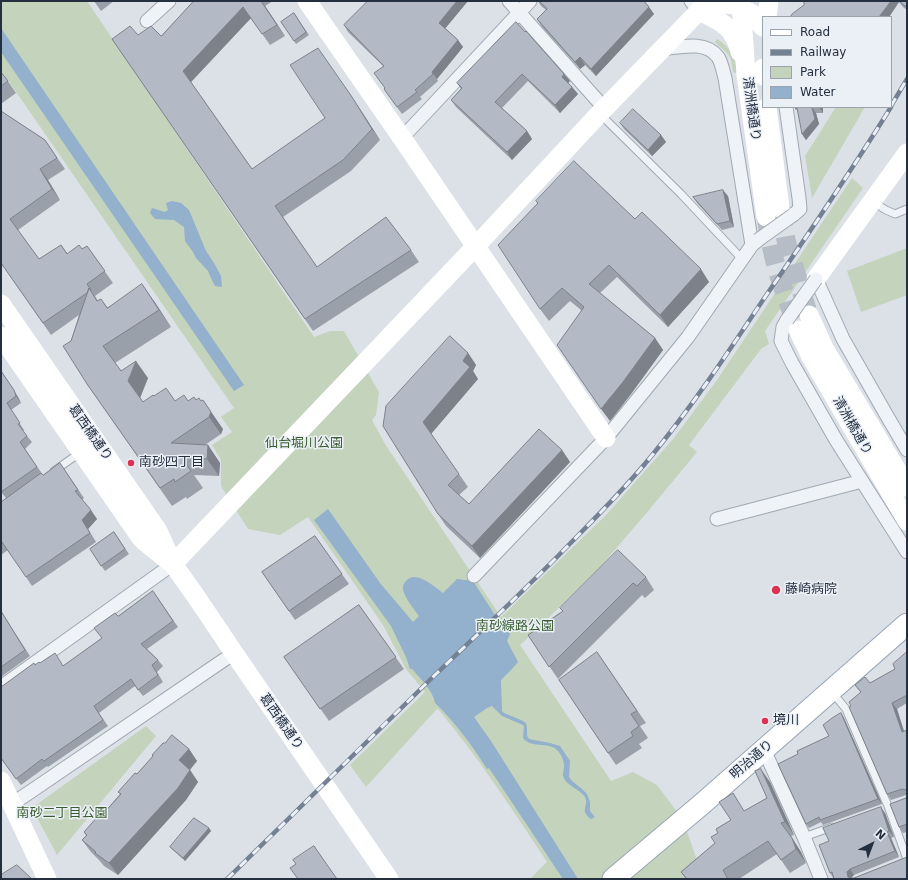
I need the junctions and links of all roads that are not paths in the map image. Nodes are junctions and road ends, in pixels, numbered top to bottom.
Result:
1 (169, 1) edge
2 (307, 1) edge
3 (509, 1) edge
4 (530, 1) edge
5 (769, 1) edge
6 (702, 3) edge
7 (742, 5) edge
8 (519, 13) junction
9 (768, 16) edge
10 (147, 21) dead end
11 (762, 26) edge
12 (662, 49) junction
13 (757, 73) edge
14 (762, 103) edge
15 (763, 108) edge
16 (767, 108) edge
17 (786, 108) edge
18 (602, 111) junction
19 (402, 138) junction
20 (907, 153) edge
21 (872, 202) junction
22 (907, 208) edge
23 (780, 213) junction
24 (755, 242) junction
25 (475, 247) junction
26 (742, 259) junction
27 (816, 279) junction
28 (1, 304) edge
29 (798, 322) junction
30 (1, 336) edge
31 (606, 438) junction
32 (907, 450) edge
33 (82, 452) junction
34 (45, 477) edge
35 (862, 481) junction
36 (907, 487) edge
37 (717, 519) dead end
38 (907, 521) edge
39 (907, 552) edge
40 (172, 564) junction
41 (474, 576) dead end
42 (907, 624) edge
43 (234, 653) junction
44 (1, 687) edge
45 (831, 691) junction
46 (764, 750) junction
47 (6, 796) edge
48 (839, 824) edge
49 (804, 837) junction
50 (907, 859) edge
51 (900, 862) edge
52 (47, 879) edge
53 (389, 879) edge
54 (613, 879) edge
55 (821, 879) edge

1 - 10 street
2 - 19 main road
3 - 8 street
4 - 8 street
5 - 9 main road
6 - 7 main road
6 - 12 main road
6 - 13 main road
7 - 11 main road
7 - 13 main road, 清洲橋通り
8 - 18 street
8 - 19 street
12 - 18 main road
12 - 24 street
13 - 14 main road, 清洲橋通り
15 - 23 main road, 清洲橋通り
16 - 23 main road, 清洲橋通り
17 - 23 street
18 - 25 main road
18 - 26 lane
19 - 25 main road
20 - 21 main road
21 - 22 lane
21 - 27 main road
23 - 24 street, bridge
24 - 26 street
25 - 31 main road
25 - 40 main road
26 - 31 street
27 - 29 street, bridge
27 - 32 street
28 - 40 main road, 葛西橋通り
29 - 35 street
29 - 36 main road, 清洲橋通り
29 - 38 main road, 清洲橋通り
30 - 33 main road, 葛西橋通り
31 - 41 street
33 - 34 lane
33 - 40 main road, 葛西橋通り
35 - 37 street
35 - 39 street
40 - 43 main road, 葛西橋通り
40 - 44 street
42 - 45 main road, 明治通り
43 - 47 street
43 - 53 main road, 葛西橋通り
45 - 46 main road, 明治通り
45 - 50 lane
46 - 49 street
46 - 54 main road, 明治通り
47 - 52 main road
48 - 49 lane
49 - 55 street
50 - 51 lane

